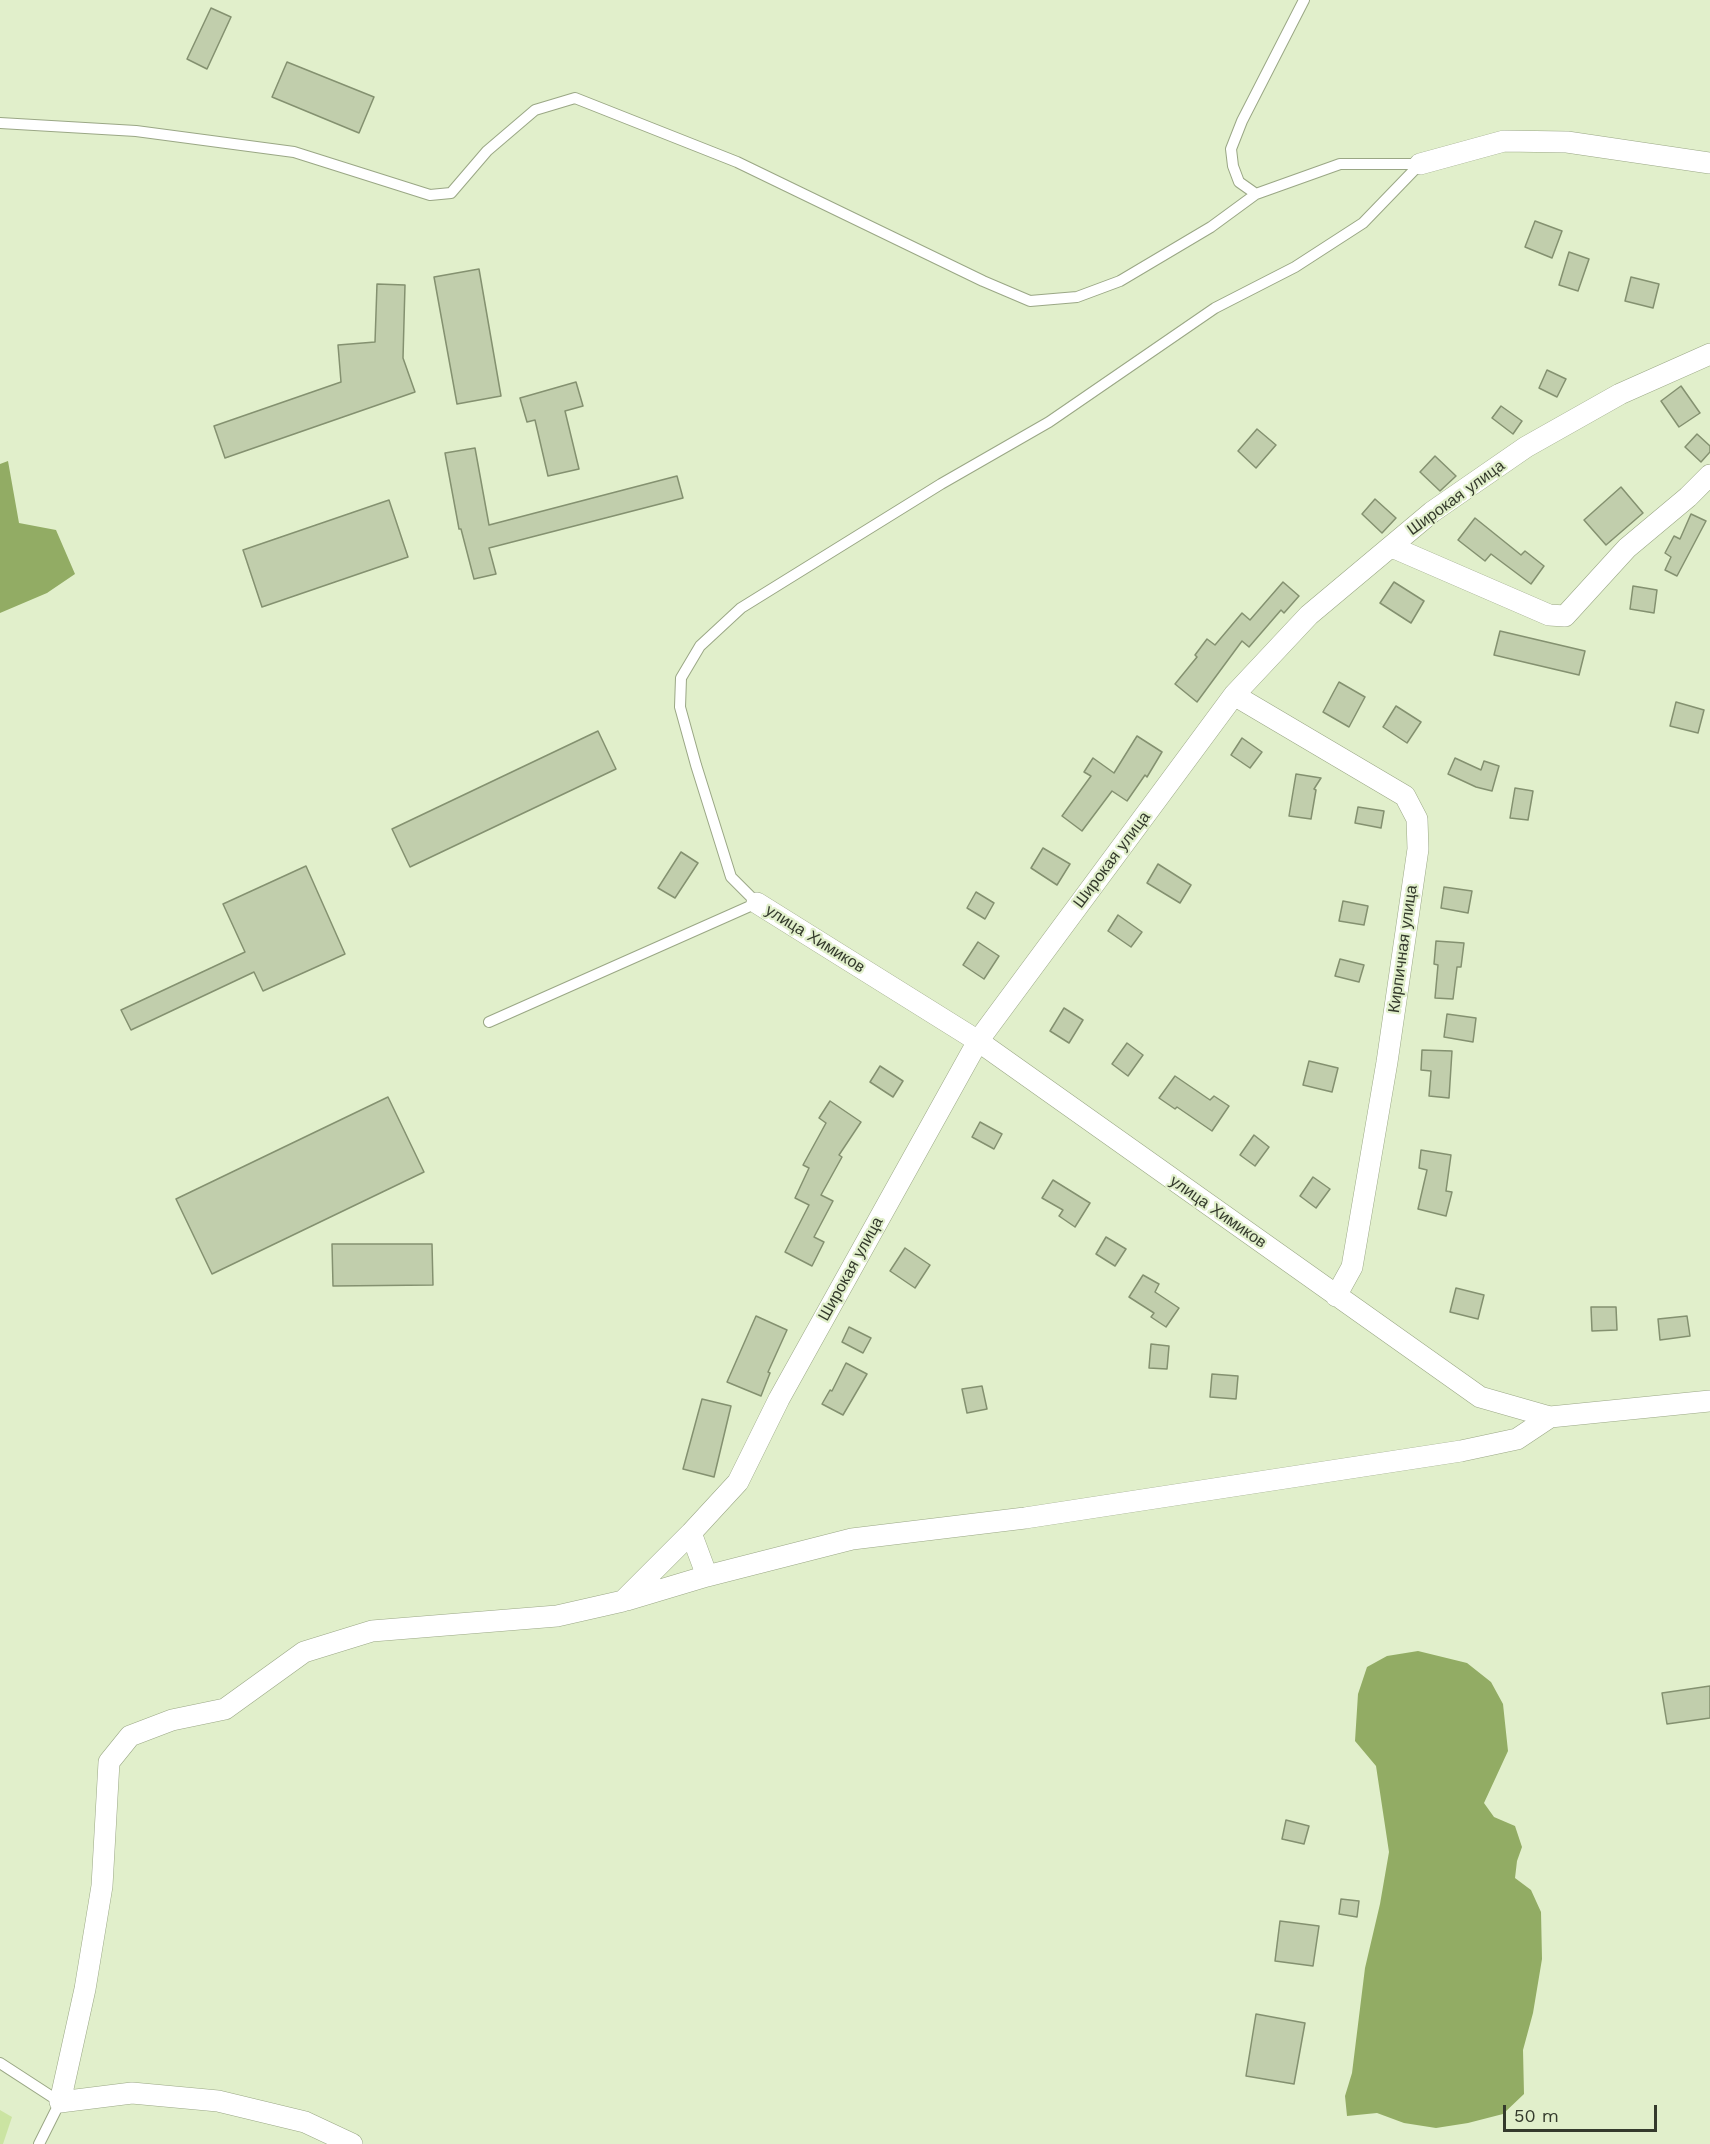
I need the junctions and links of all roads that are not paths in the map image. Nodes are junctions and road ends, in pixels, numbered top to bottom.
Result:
1 (1304, 0) edge
2 (0, 123) edge
3 (1710, 163) edge
4 (1420, 165) junction
5 (1256, 194) junction
6 (1710, 354) edge
7 (1710, 475) edge
8 (1392, 547) junction
9 (1234, 695) junction
10 (757, 903) junction
11 (489, 1022) dead end
12 (978, 1041) junction
13 (1336, 1296) junction
14 (1710, 1401) edge
15 (1550, 1417) junction
16 (690, 1533) junction
17 (707, 1576) junction
18 (623, 1601) junction
19 (0, 2063) edge
20 (60, 2102) junction
21 (39, 2144) edge
22 (352, 2144) edge

1 - 5 lane
2 - 5 lane
3 - 4 street
4 - 5 lane
4 - 10 lane
6 - 8 street, Широкая улица
7 - 8 street
8 - 9 street, Широкая улица
9 - 12 street, Широкая улица
9 - 13 street, Кирпичная улица
10 - 11 lane
10 - 12 street, улица Химиков
12 - 13 street, улица Химиков
12 - 16 street, Широкая улица
13 - 15 street, улица Химиков
14 - 15 street, улица Химиков
15 - 17 street
16 - 17 street
16 - 18 street, Широкая улица
17 - 18 street
18 - 20 street
19 - 20 lane
20 - 21 lane
20 - 22 street

